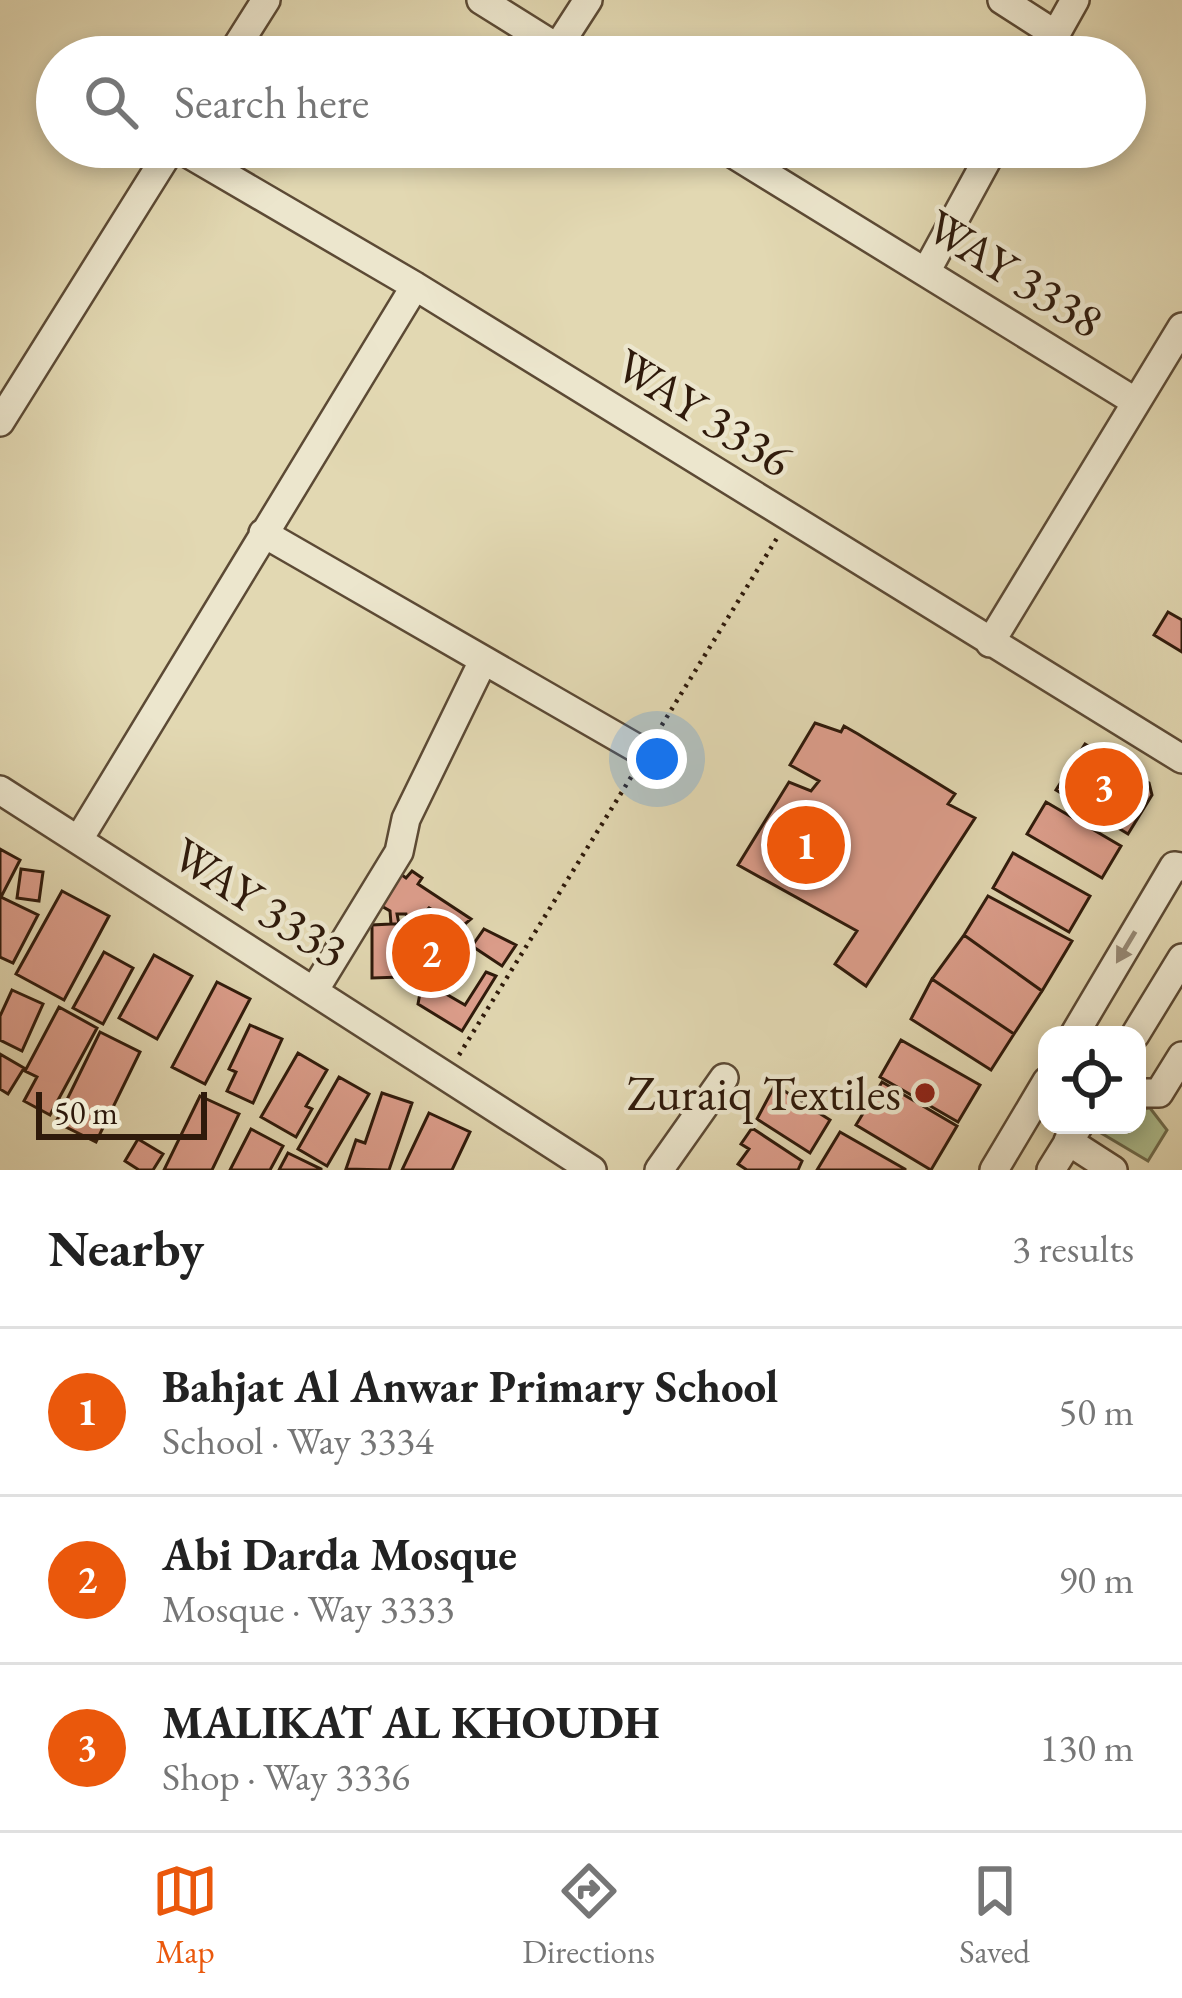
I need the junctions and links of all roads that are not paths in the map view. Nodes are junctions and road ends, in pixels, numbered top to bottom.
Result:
1 (266, 0) edge
2 (481, 0) edge
3 (587, 0) edge
4 (1002, 0) edge
5 (1075, 0) edge
6 (243, 36) edge
7 (539, 36) edge
8 (572, 36) edge
9 (1039, 36) edge
10 (1055, 36) edge
11 (161, 168) edge
12 (210, 168) edge
13 (757, 168) edge
14 (983, 168) edge
15 (927, 270) junction
16 (415, 286) junction
17 (1182, 327) edge
18 (1136, 402) junction
19 (0, 422) edge
20 (263, 533) junction
21 (990, 643) junction
22 (483, 662) junction
23 (645, 753) road end
24 (1182, 759) edge
25 (0, 790) edge
26 (79, 839) junction
27 (1182, 867) edge
28 (1182, 958) edge
29 (314, 991) junction
30 (1079, 1026) edge
31 (1141, 1026) edge
32 (1182, 1056) edge
33 (724, 1078) dead end
34 (1146, 1093) edge
35 (1038, 1096) edge
36 (1072, 1134) edge
37 (1074, 1134) edge
38 (592, 1170) edge
39 (659, 1170) edge
40 (994, 1170) edge
41 (1051, 1170) edge
42 (1113, 1170) edge

1 - 6 street
2 - 7 street
3 - 8 street
4 - 9 street
5 - 10 street
11 - 19 street
12 - 16 street, WAY 3336
13 - 15 street, WAY 3338
14 - 15 street
15 - 18 street, WAY 3338
16 - 20 street
16 - 21 street, WAY 3336
17 - 18 street, WAY 3338
18 - 21 street, WAY 3338
20 - 22 street
20 - 26 street
21 - 24 street, WAY 3336
22 - 23 street
22 - 29 street
25 - 26 street, WAY 3333
26 - 29 street, WAY 3333
27 -> 30 street
28 - 31 street
29 - 38 street, WAY 3333
32 - 34 street
33 - 39 street
35 - 40 street
36 - 41 street
37 - 42 street

